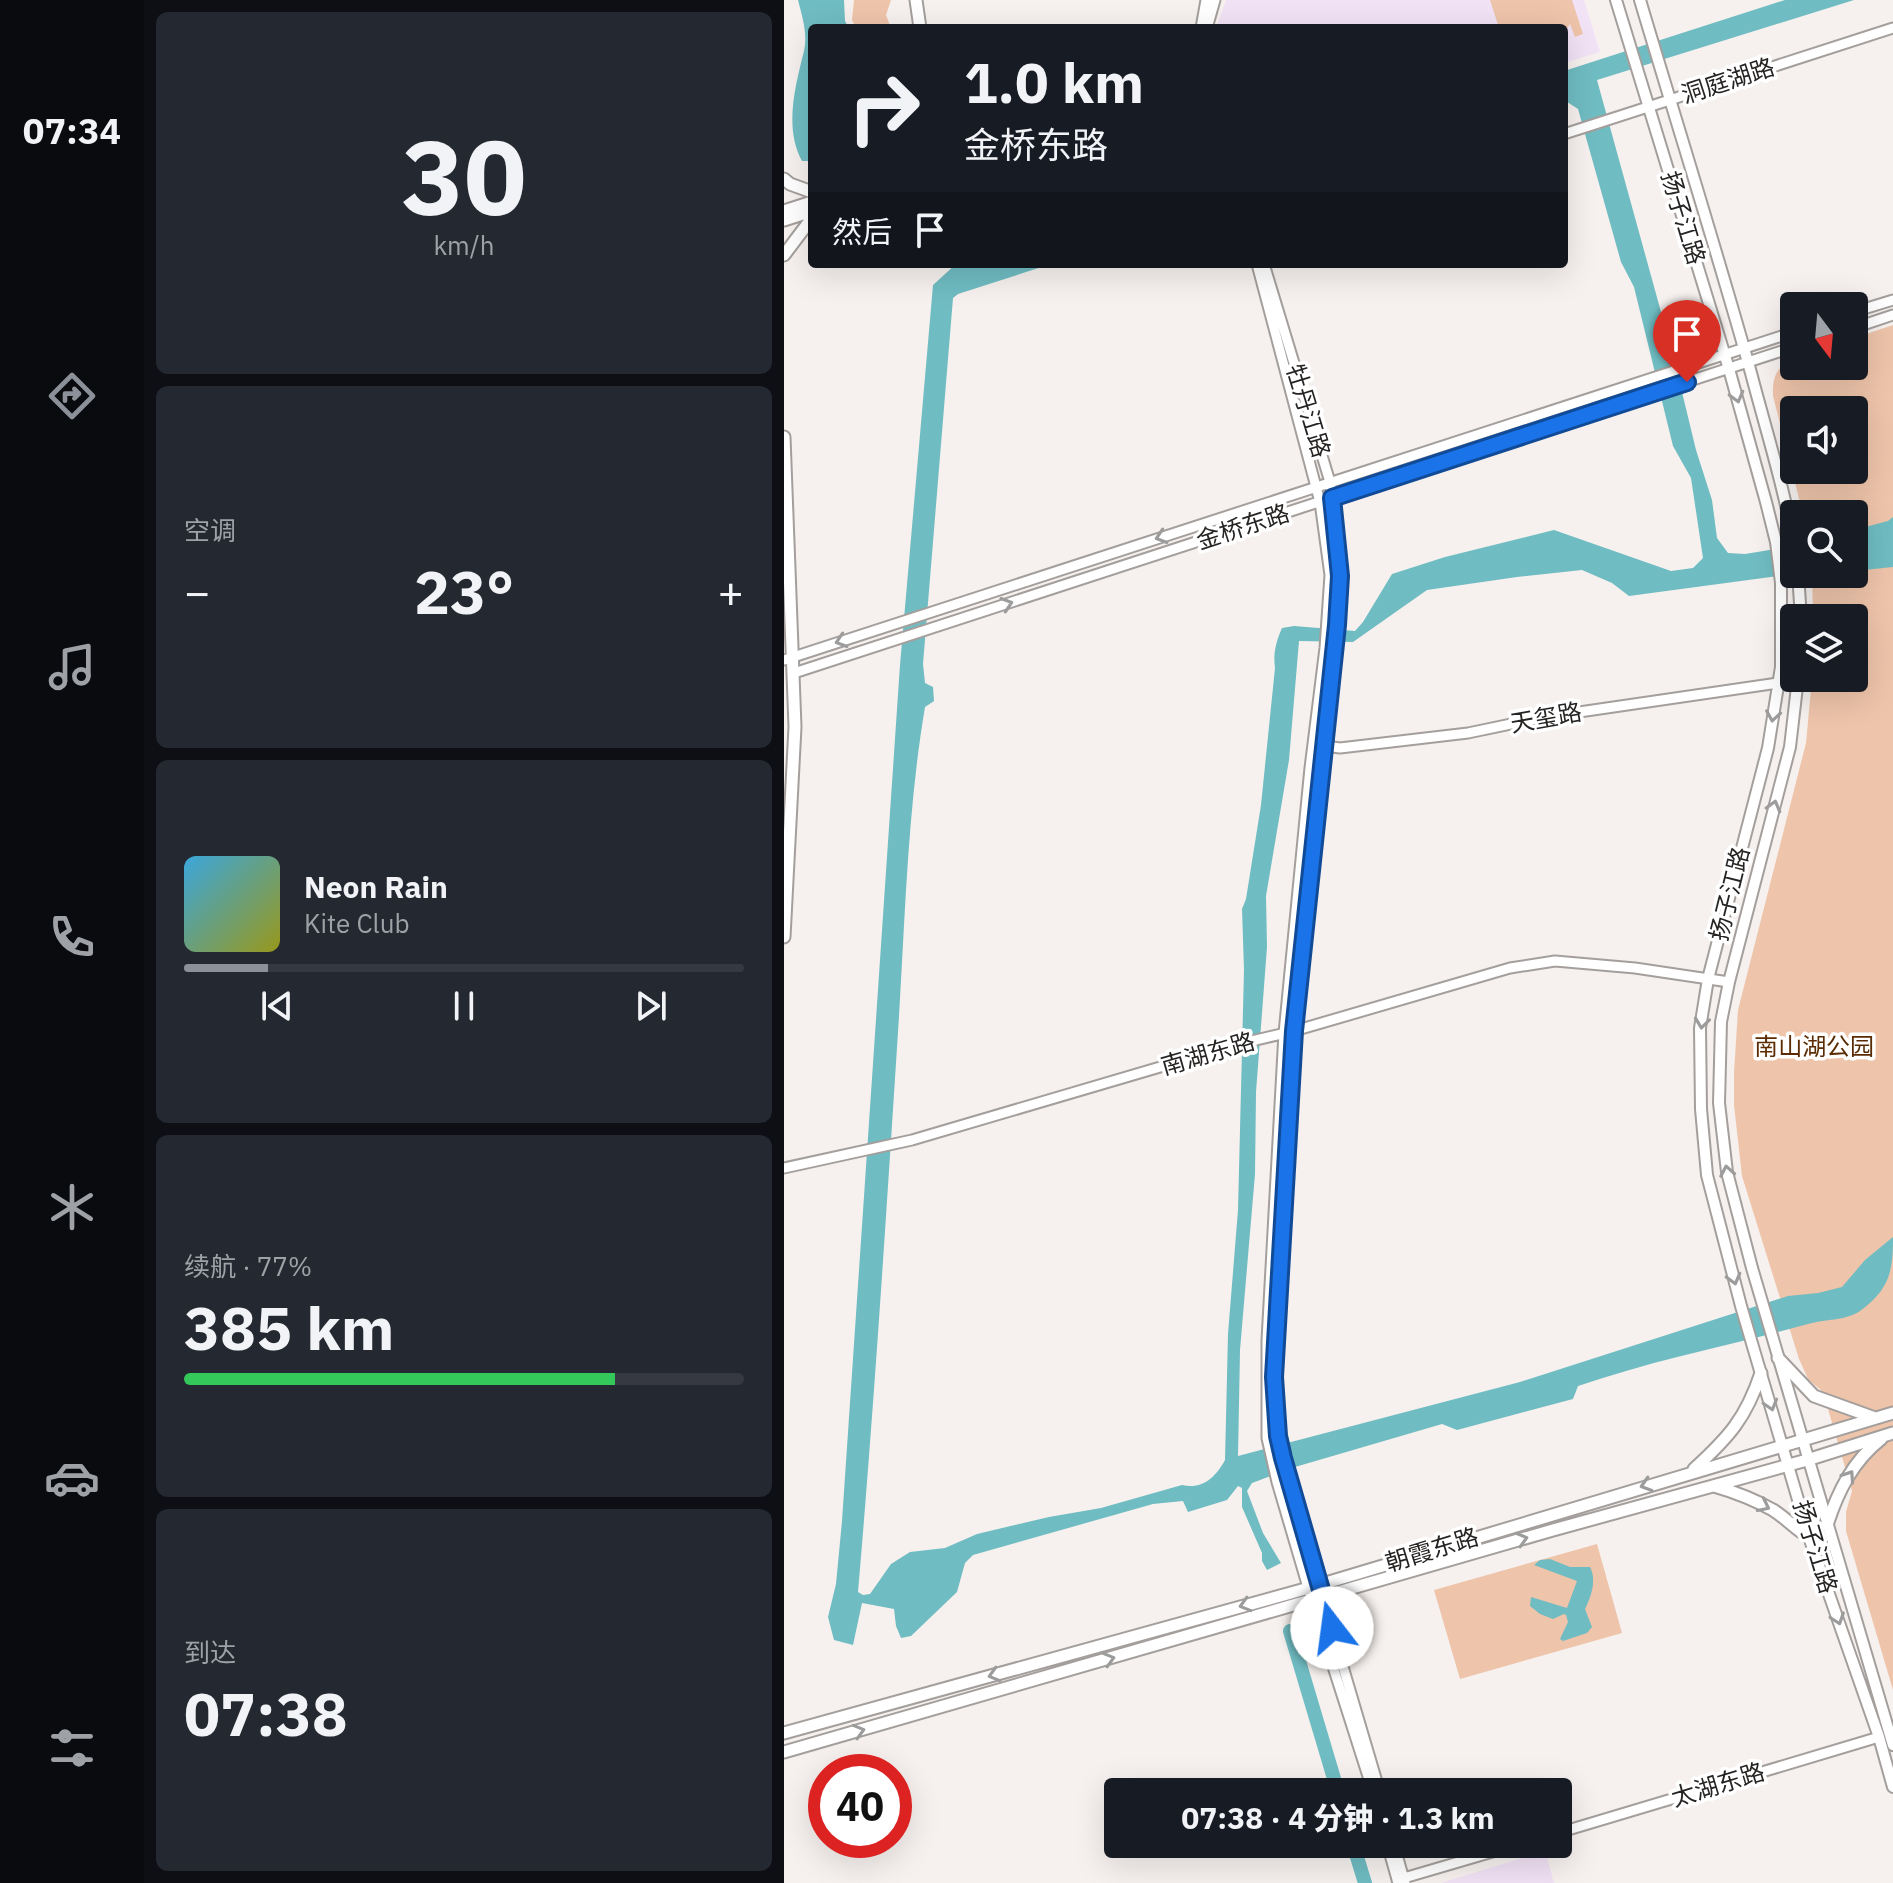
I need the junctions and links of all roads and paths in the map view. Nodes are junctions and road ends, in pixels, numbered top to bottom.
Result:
1 (916, 0) edge
2 (923, 0) edge
3 (1206, 0) edge
4 (1215, 0) edge
5 (1616, 0) edge
6 (1640, 0) edge
7 (919, 24) edge
8 (926, 24) edge
9 (1202, 24) edge
10 (1208, 24) edge
11 (1893, 28) edge
12 (1668, 100) junction
13 (1648, 107) junction
14 (1568, 133) edge
15 (784, 179) edge
16 (808, 191) edge
17 (808, 203) edge
18 (784, 211) edge
19 (808, 212) edge
20 (784, 220) edge
21 (808, 223) edge
22 (784, 255) edge
23 (1258, 268) edge
24 (1265, 268) edge
25 (1893, 300) edge
26 (1868, 308) edge
27 (1893, 315) edge
28 (1868, 323) edge
29 (1780, 336) edge
30 (1744, 348) junction
31 (1780, 352) edge
32 (1725, 354) junction
33 (1748, 362) junction
34 (1729, 369) junction
35 (784, 437) edge
36 (1330, 482) junction
37 (1315, 486) junction
38 (1332, 498) junction
39 (1786, 500) edge
40 (1320, 502) junction
41 (1332, 624) junction
42 (1330, 648) junction
43 (789, 658) edge
44 (789, 674) edge
45 (1778, 683) junction
46 (1796, 692) edge
47 (1313, 744) junction
48 (1324, 746) junction
49 (784, 937) edge
50 (1708, 979) junction
51 (1729, 982) junction
52 (1289, 1032) junction
53 (784, 1168) edge
54 (1778, 1358) junction
55 (1761, 1373) junction
56 (1893, 1413) edge
57 (1875, 1418) junction
58 (1889, 1434) edge
59 (1801, 1439) junction
60 (1783, 1444) junction
61 (1807, 1460) junction
62 (1790, 1465) junction
63 (1691, 1472) junction
64 (1714, 1486) junction
65 (1827, 1525) junction
66 (1809, 1537) junction
67 (1314, 1586) junction
68 (1318, 1599) junction
69 (784, 1733) edge
70 (1879, 1737) junction
71 (1893, 1745) edge
72 (784, 1752) edge
73 (1369, 1778) edge
74 (1376, 1778) edge
75 (1893, 1787) edge
76 (1572, 1829) edge
77 (1392, 1858) edge
78 (1397, 1858) edge
79 (1475, 1858) edge
80 (1401, 1881) edge

1 - 7 main road
2 - 8 main road
3 - 9 street
4 - 10 street
5 - 13 main road, 扬子江路
6 - 12 main road, 扬子江路
11 - 12 street, 洞庭湖路
12 - 13 street, 洞庭湖路
12 - 30 main road, 扬子江路
13 - 14 street, 洞庭湖路
13 - 32 main road, 扬子江路
15 - 16 main road
17 - 18 main road
19 - 20 main road
21 - 22 main road
23 - 37 street, 牡丹江路
24 - 36 street, 牡丹江路
25 - 26 street
27 - 28 street
29 - 30 street, 金桥东路
30 - 32 street, 金桥东路
30 - 33 main road, 扬子江路
31 - 33 street, 金桥东路
32 - 34 main road, 扬子江路
32 - 36 street, 金桥东路
33 - 34 street, 金桥东路
33 - 39 main road, 扬子江路
34 - 38 street, 金桥东路
34 -> 45 main road, 扬子江路
35 - 43 main road
36 - 37 street, 金桥东路
36 - 38 street, 牡丹江路
37 - 40 street, 牡丹江路
37 -> 43 street, 金桥东路
38 - 40 street, 金桥东路
38 - 41 street, 牡丹江路
40 - 41 street, 牡丹江路
44 -> 40 street, 金桥东路
41 - 42 street, 牡丹江路
42 - 47 street, 牡丹江路
42 - 48 street, 牡丹江路
43 - 44 main road
44 - 49 main road
45 - 48 street, 天玺路
45 -> 50 main road, 扬子江路
51 -> 46 main road, 扬子江路
47 - 48 street, 天玺路
47 - 52 street, 牡丹江路
48 - 52 street, 牡丹江路
50 - 51 street, 南湖东路
50 - 52 street, 南湖东路
50 -> 55 main road, 扬子江路
54 -> 51 main road, 扬子江路
52 - 53 street, 南湖东路
52 - 67 street, 牡丹江路
54 - 57 main road
54 - 59 main road, 扬子江路
55 -> 60 main road, 扬子江路
55 - 63 main road
56 - 57 main road, 朝霞东路
57 - 59 main road, 朝霞东路
58 - 61 main road, 朝霞东路
65 -> 58 main road
59 - 60 main road, 朝霞东路
59 - 61 main road, 扬子江路
60 - 62 main road, 扬子江路
60 - 63 main road, 朝霞东路
61 - 62 main road, 朝霞东路
61 - 65 main road, 扬子江路
62 - 64 main road, 朝霞东路
62 - 66 main road, 扬子江路
63 -> 67 main road, 朝霞东路
64 -> 66 main road
68 -> 64 main road, 朝霞东路
65 - 71 main road, 扬子江路
66 -> 70 main road, 扬子江路
67 - 68 street, 牡丹江路
67 -> 69 main road, 朝霞东路
72 -> 68 main road, 朝霞东路
68 - 73 street, 牡丹江路
68 - 74 street, 牡丹江路
70 - 75 main road, 扬子江路
70 - 76 street, 太湖东路
77 - 80 street
78 - 80 street
79 - 80 street

